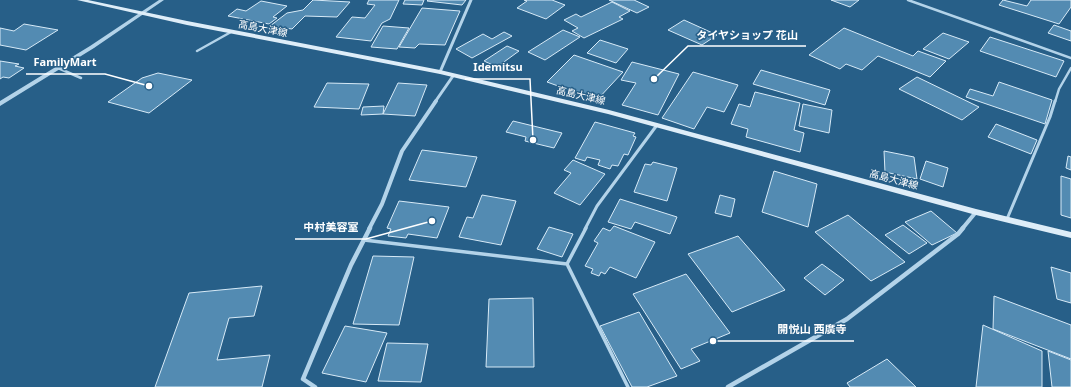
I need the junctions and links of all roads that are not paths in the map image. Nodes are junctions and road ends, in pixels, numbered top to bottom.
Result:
1 (80, 0) edge
2 (162, 0) edge
3 (471, 0) edge
4 (908, 0) edge
5 (142, 14) junction
6 (231, 32) junction
7 (197, 51) dead end
8 (1071, 58) edge
9 (58, 68) junction
10 (1071, 68) edge
11 (440, 72) junction
12 (453, 76) junction
13 (81, 78) dead end
14 (0, 104) edge
15 (657, 125) junction
16 (976, 212) junction
17 (1006, 219) junction
18 (1071, 235) edge
19 (364, 240) junction
20 (567, 264) junction
21 (315, 387) edge
22 (628, 387) edge
23 (728, 387) edge

1 - 5 main road, 高島大津線
2 - 5 street
3 - 11 street
4 - 8 lane
5 - 6 main road, 高島大津線
5 - 9 street
6 - 7 lane
6 - 11 main road, 高島大津線
9 - 13 lane
9 - 14 street
10 - 17 lane
11 - 12 main road, 高島大津線
12 - 15 main road, 高島大津線
12 - 19 street
15 - 16 main road, 高島大津線
15 - 20 lane
16 - 17 main road, 高島大津線
16 - 23 street
17 - 18 main road, 高島大津線
19 - 20 lane
19 - 21 street
20 - 22 lane

